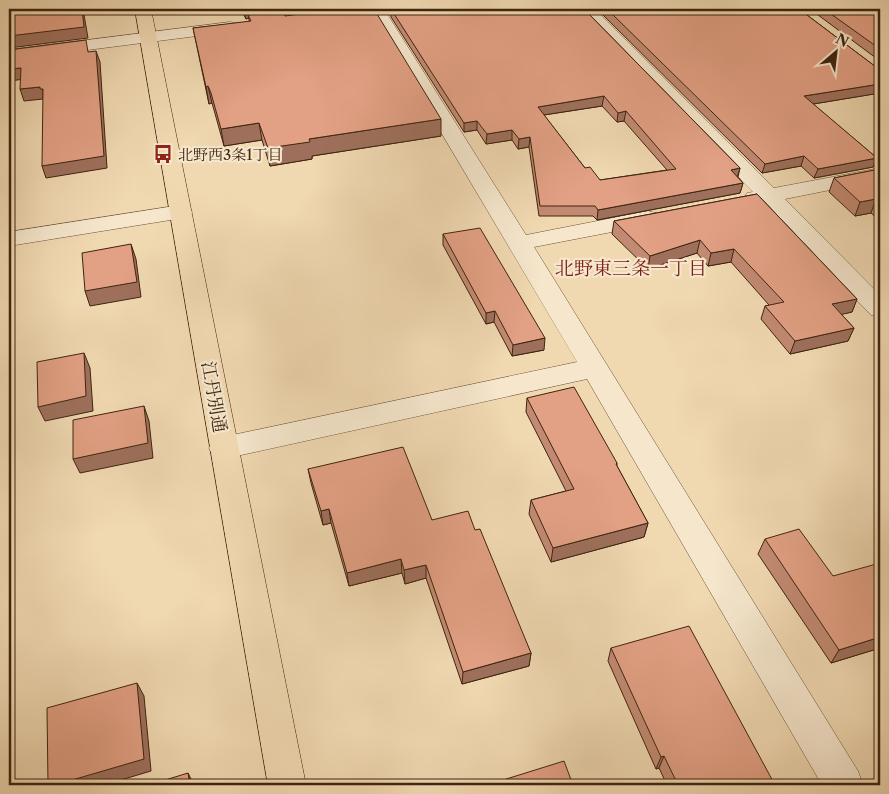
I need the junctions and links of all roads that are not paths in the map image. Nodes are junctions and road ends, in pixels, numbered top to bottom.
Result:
1 (143, 9) edge
2 (372, 9) edge
3 (586, 9) edge
4 (250, 25) edge
5 (148, 38) junction
6 (9, 55) edge
7 (880, 174) edge
8 (768, 195) junction
9 (739, 201) edge
10 (182, 212) junction
11 (672, 214) edge
12 (9, 239) edge
13 (520, 243) junction
14 (880, 309) edge
15 (593, 368) junction
16 (223, 448) junction
17 (287, 785) edge
18 (844, 785) edge

1 - 5 main road, 江丹別通
2 - 13 street
3 - 8 street
4 - 5 street
5 - 6 street
5 - 10 main road, 江丹別通
7 - 8 street
8 - 9 street
8 - 14 street
10 - 12 street
10 - 16 main road, 江丹別通
11 - 13 street
13 - 15 street
15 - 16 street
15 - 18 street
16 - 17 main road, 江丹別通

